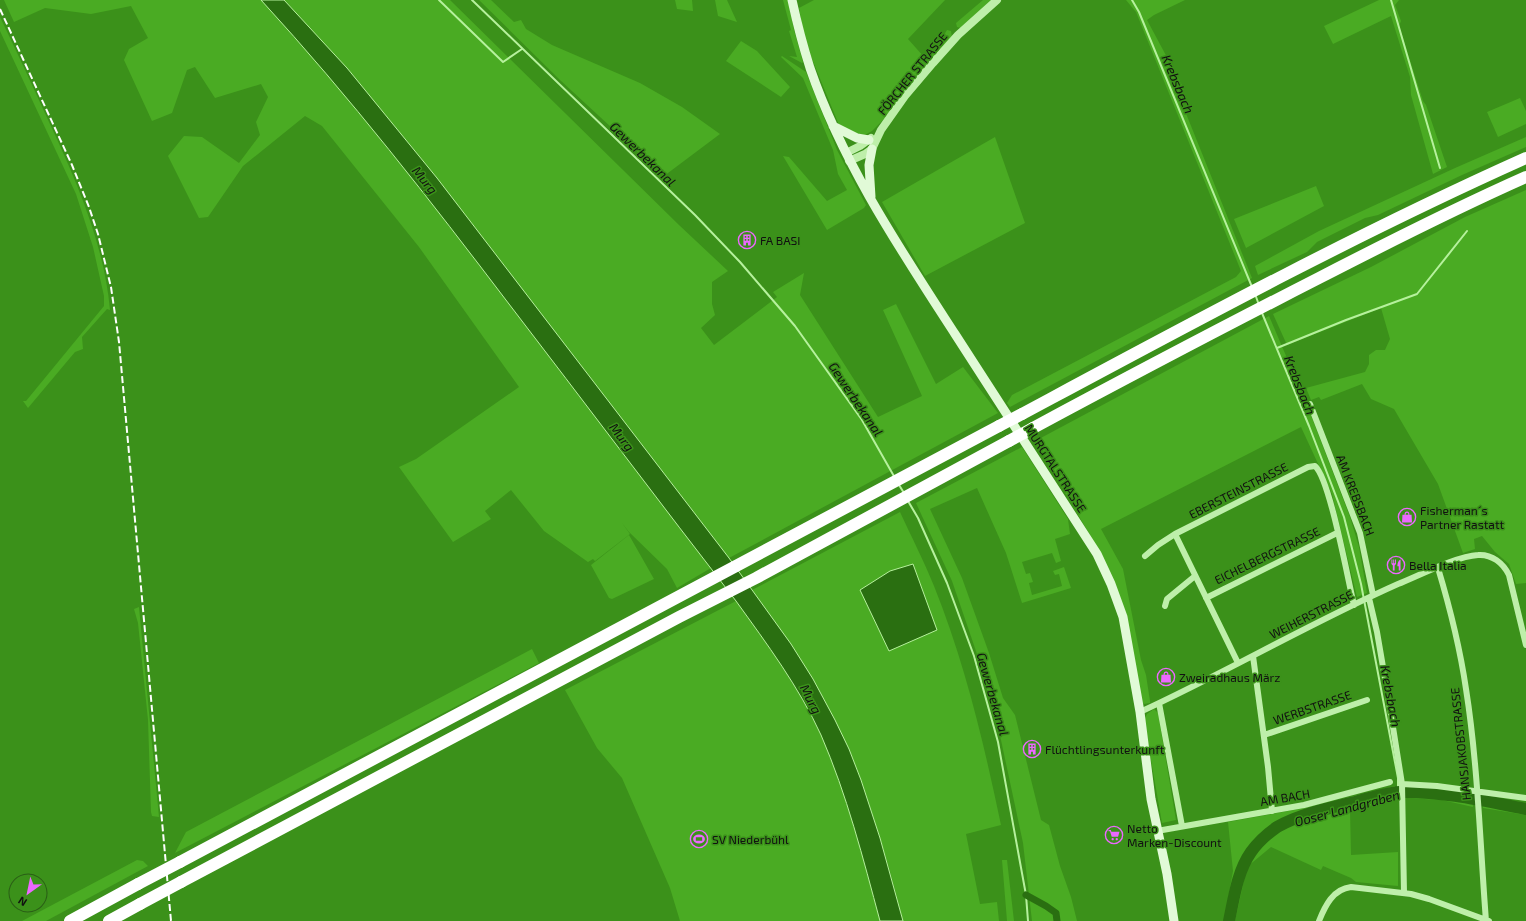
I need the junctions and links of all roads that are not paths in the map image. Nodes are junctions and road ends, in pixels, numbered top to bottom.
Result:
1 (792, 0) edge
2 (997, 0) edge
3 (833, 126) junction
4 (881, 130) junction
5 (868, 140) junction
6 (872, 149) junction
7 (848, 157) junction
8 (1526, 158) edge
9 (1526, 177) edge
10 (871, 201) junction
11 (1310, 404) dead end
12 (1312, 466) joint
13 (1337, 532) junction
14 (1174, 534) junction
15 (1145, 556) dead end
16 (1438, 568) junction
17 (1195, 576) junction
18 (1206, 598) junction
19 (1368, 598) junction
20 (1354, 605) junction
21 (1165, 606) dead end
22 (1524, 624) edge
23 (1526, 644) edge
24 (1253, 656) junction
25 (1238, 663) junction
26 (1367, 700) dead end
27 (1159, 703) junction
28 (1140, 712) junction
29 (1264, 735) junction
30 (1390, 782) dead end
31 (1402, 787) junction
32 (1477, 792) junction
33 (1526, 798) edge
34 (1272, 811) junction
35 (1182, 826) junction
36 (1157, 831) junction
37 (1404, 893) junction
38 (70, 921) edge
39 (109, 921) edge
40 (1174, 921) edge
41 (1319, 921) edge
42 (1487, 921) edge

1 - 3 main road, MURGTALSTRASSE
2 - 4 street, FÖRCHER STRASSE
3 - 5 main road
3 - 7 main road, MURGTALSTRASSE
4 - 5 street, FÖRCHER STRASSE
4 - 6 street, FÖRCHER STRASSE
5 - 7 street, FÖRCHER STRASSE
6 - 7 street
6 - 10 main road
7 - 10 main road, MURGTALSTRASSE
8 - 38 highway, bridge
9 - 39 highway, bridge
10 - 28 main road, MURGTALSTRASSE
11 - 19 street, AM KREBSBACH
12 - 13 street, EICHELBERGSTRASSE
12 - 14 street, EBERSTEINSTRASSE
13 - 18 street, EICHELBERGSTRASSE
13 - 20 street, EICHELBERGSTRASSE
14 - 15 street, EBERSTEINSTRASSE
14 - 17 street
16 - 19 street, WEIHERSTRASSE
16 - 22 street, WEIHERSTRASSE
16 - 32 street, HANSJAKOBSTRASSE
17 - 18 street
17 - 21 street
18 - 25 street
19 - 20 street, WEIHERSTRASSE
19 - 31 street, AM KREBSBACH
20 - 24 street, WEIHERSTRASSE
22 - 23 street
24 - 25 street, WEIHERSTRASSE
24 - 29 street
25 - 27 street, WEIHERSTRASSE
26 - 29 street, WERBSTRASSE
27 - 28 street, WEIHERSTRASSE
27 - 35 street
28 - 36 main road, MURGTALSTRASSE
29 - 34 street
30 - 34 street, AM BACH
31 - 32 street
31 - 37 street, AM KREBSBACH
32 - 33 street
32 - 42 street, HANSJAKOBSTRASSE
34 - 35 street, AM BACH
35 - 36 street
36 - 40 main road, MURGTALSTRASSE
37 - 41 street
37 - 42 street

